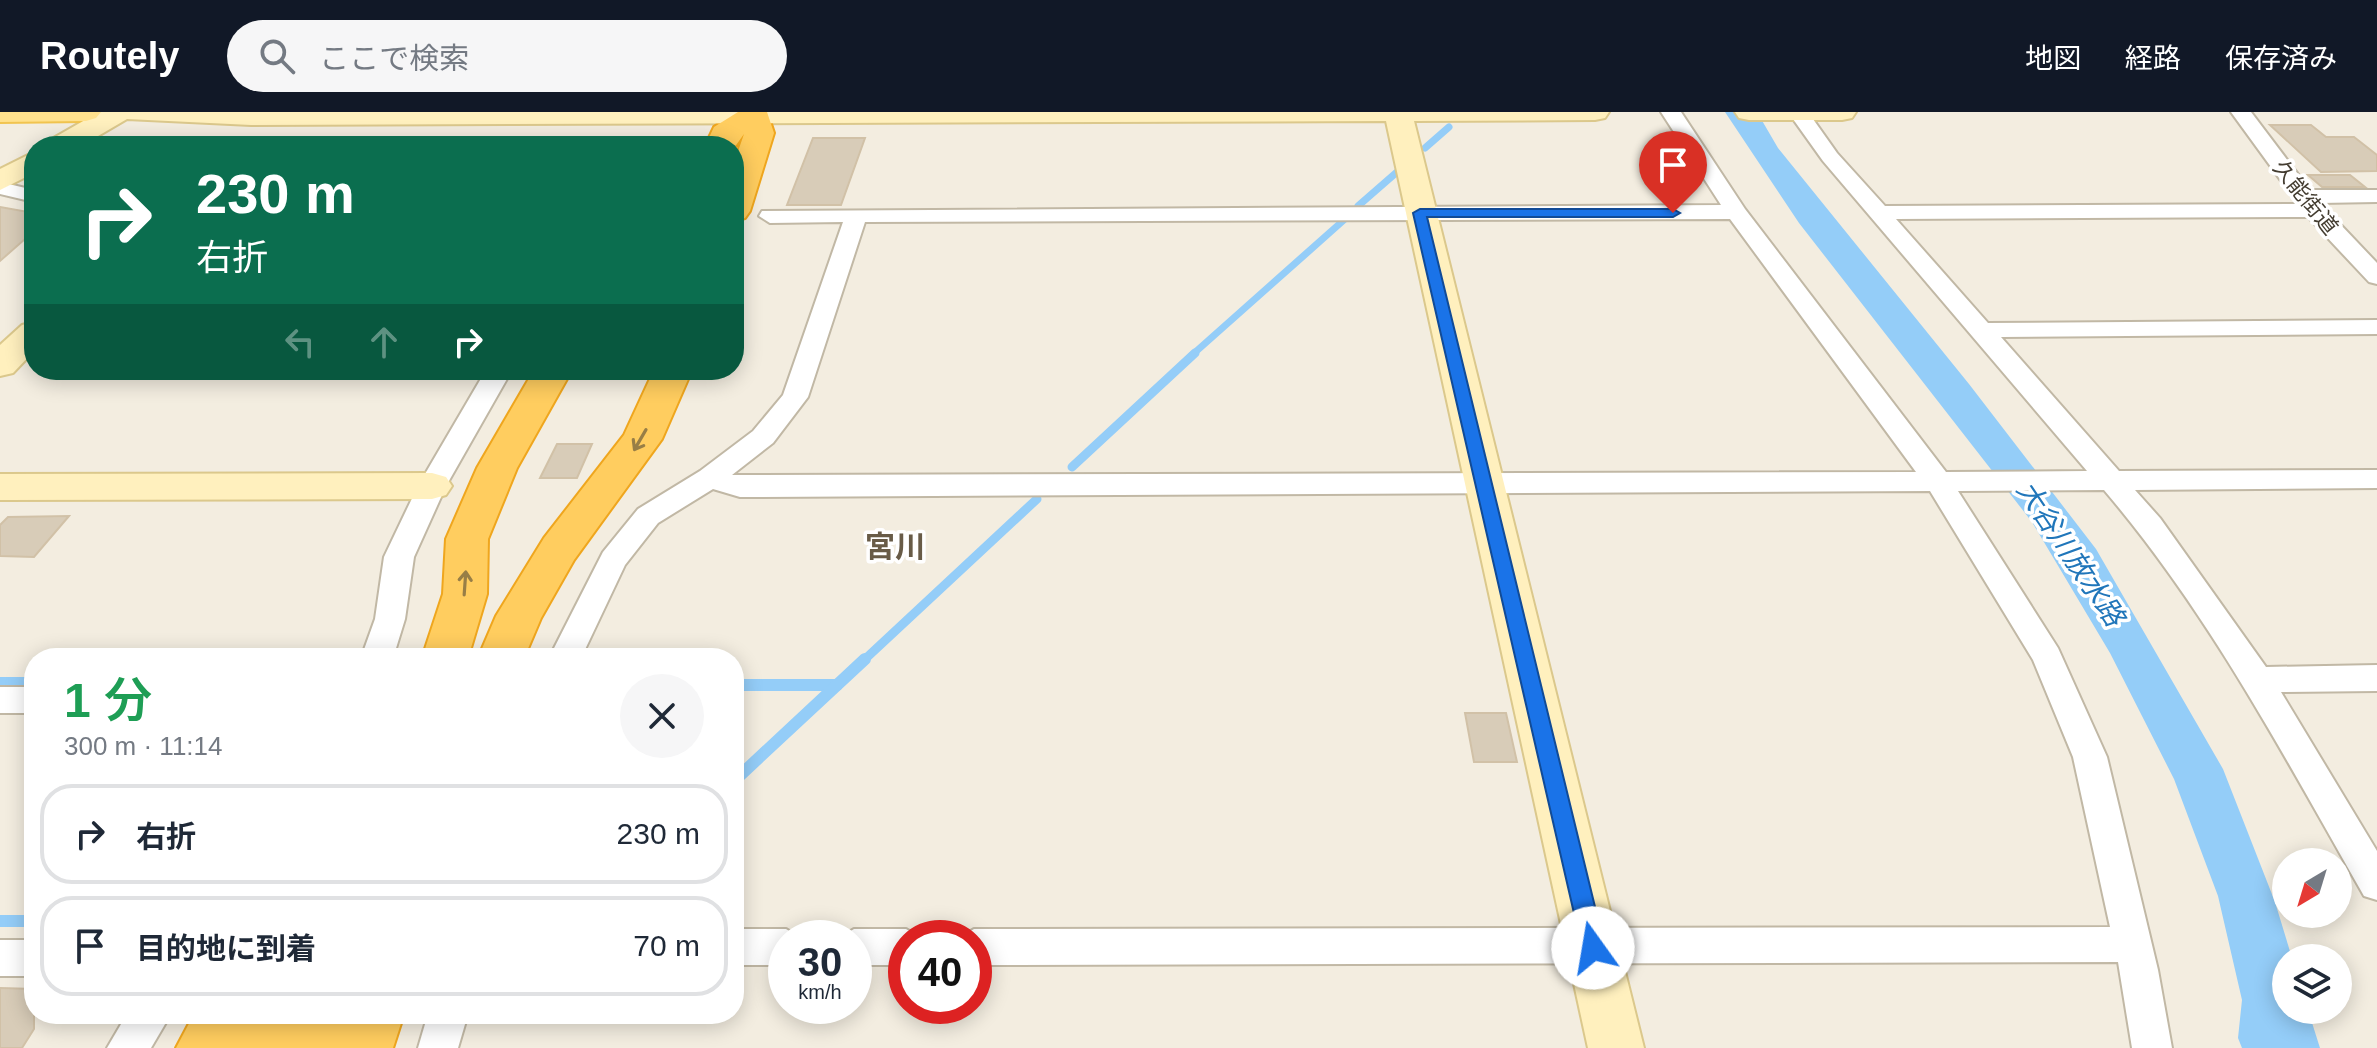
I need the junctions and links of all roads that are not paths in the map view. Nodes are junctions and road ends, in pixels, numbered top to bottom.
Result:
1 (86, 112) edge
2 (119, 112) edge
3 (131, 112) edge
4 (1595, 112) edge
5 (1671, 112) edge
6 (1749, 112) edge
7 (1789, 112) edge
8 (1798, 112) edge
9 (1842, 112) edge
10 (2241, 112) edge
11 (0, 113) edge
12 (1397, 113) edge
13 (253, 114) edge
14 (754, 114) edge
15 (77, 136) edge
16 (232, 136) edge
17 (724, 136) edge
18 (24, 167) edge
19 (744, 180) edge
20 (0, 181) edge
21 (0, 188) edge
22 (24, 194) edge
23 (2377, 196) edge
24 (2309, 203) junction
25 (1736, 212) junction
26 (1420, 213) junction
27 (1880, 213) junction
28 (770, 216) dead end
29 (856, 216) junction
30 (2377, 277) edge
31 (2377, 327) edge
32 (1982, 330) junction
33 (24, 342) edge
34 (0, 365) edge
35 (493, 380) edge
36 (547, 380) edge
37 (669, 380) edge
38 (710, 478) junction
39 (2377, 479) edge
40 (1937, 480) junction
41 (2115, 481) junction
42 (1483, 484) junction
43 (432, 486) junction
44 (0, 487) edge
45 (380, 648) edge
46 (448, 648) edge
47 (505, 648) edge
48 (570, 648) edge
49 (2377, 678) edge
50 (2256, 680) junction
51 (0, 700) edge
52 (24, 700) edge
53 (2377, 884) edge
54 (2132, 944) junction
55 (744, 947) edge
56 (768, 947) edge
57 (992, 947) edge
58 (1593, 948) junction
59 (0, 958) edge
60 (24, 958) edge
61 (144, 1024) edge
62 (221, 1024) edge
63 (266, 1024) edge
64 (324, 1024) edge
65 (372, 1024) edge
66 (445, 1024) edge
67 (127, 1048) edge
68 (205, 1048) edge
69 (254, 1048) edge
70 (312, 1048) edge
71 (364, 1048) edge
72 (438, 1048) edge
73 (1616, 1048) edge
74 (2152, 1048) edge

1 - 11 main road
2 - 15 street
3 - 13 street
4 - 12 street
5 - 25 street
6 - 7 street
7 - 8 street
8 - 9 street
8 - 27 street
10 - 24 street, 久能街道
12 - 14 street
12 - 26 street
13 - 14 street
13 - 16 street
14 - 17 highway
14 - 19 highway
18 - 20 street
21 - 22 street
23 - 24 street
24 - 27 street
24 - 30 street, 久能街道
25 - 26 street
25 - 40 street
26 - 29 street
26 - 42 street
27 - 32 street
28 - 29 street
29 - 38 street
31 - 32 street
32 - 41 street
33 - 34 street
35 - 43 street
46 -> 36 highway
37 -> 47 highway
38 - 42 street
38 - 48 street
39 - 41 street
40 - 41 street
40 - 42 street
40 - 54 street
41 - 50 street
42 - 58 street
43 - 44 street
43 - 45 street
49 - 50 street
50 - 53 street
51 - 52 street
54 - 58 street
54 - 74 street
55 - 56 street
57 - 58 street
58 - 73 street
59 - 60 street
61 - 67 street
62 - 68 highway
63 - 69 highway
64 - 70 highway
65 - 71 highway
66 - 72 street

